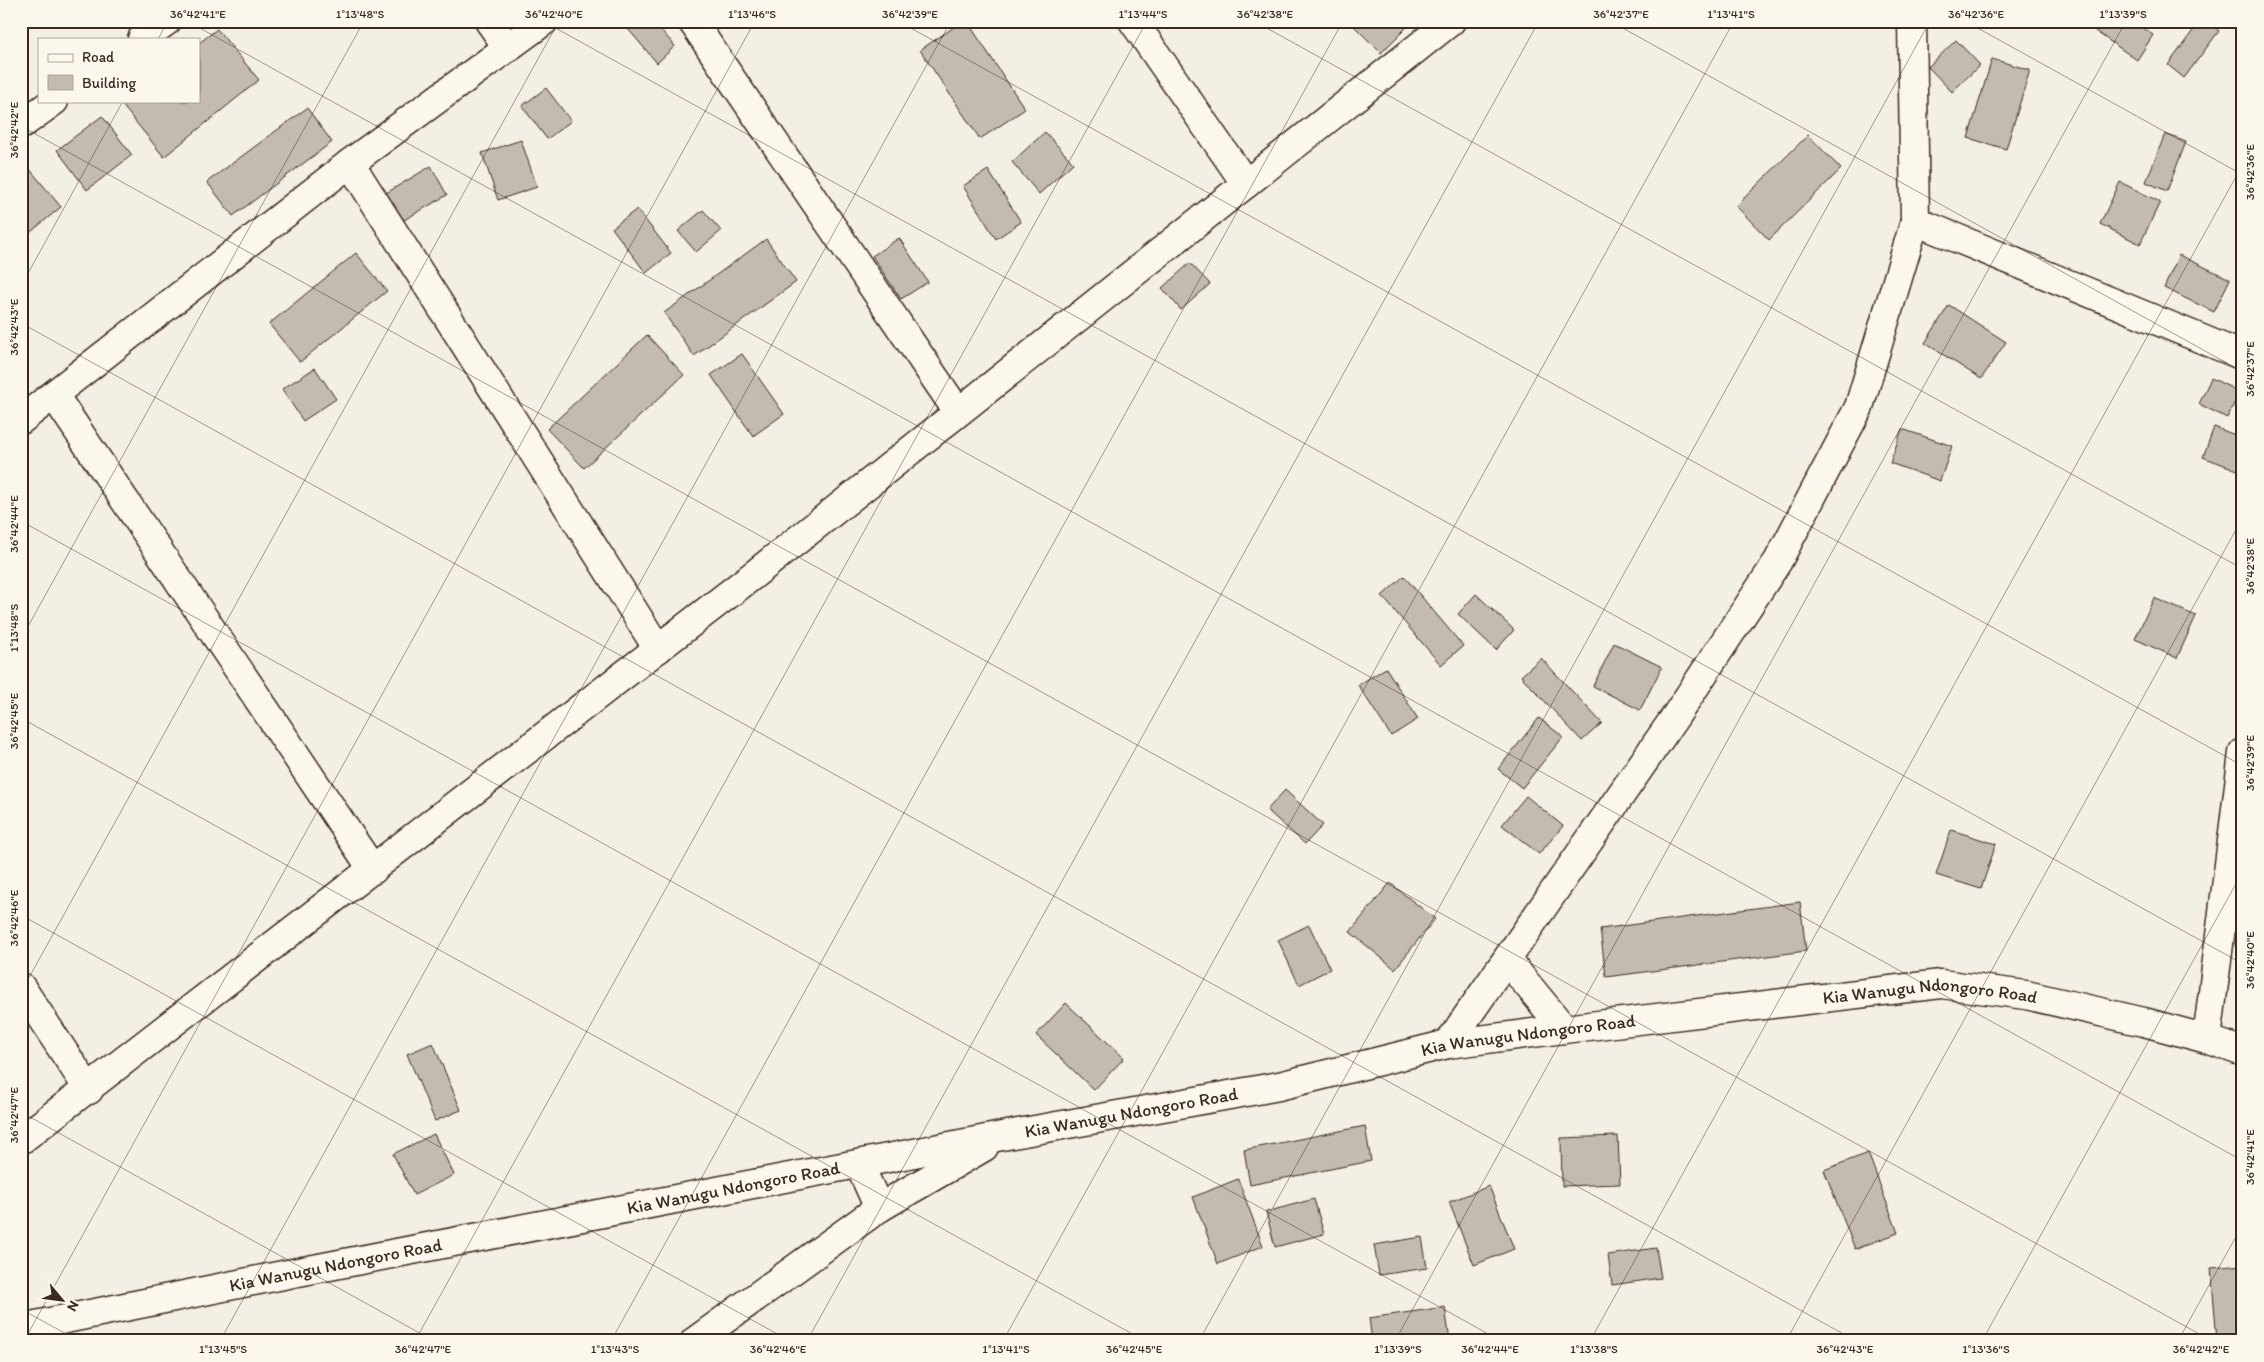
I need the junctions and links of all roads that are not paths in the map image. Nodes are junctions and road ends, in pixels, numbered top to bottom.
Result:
1 (167, 21) edge
2 (489, 21) edge
3 (544, 21) edge
4 (692, 21) edge
5 (1133, 21) edge
6 (1451, 21) edge
7 (1912, 21) edge
8 (143, 38) edge
9 (508, 48) junction
10 (53, 102) edge
11 (21, 125) edge
12 (350, 163) junction
13 (1246, 184) junction
14 (1914, 221) junction
15 (2243, 356) edge
16 (54, 395) junction
17 (958, 412) junction
18 (21, 420) edge
19 (658, 649) junction
20 (2243, 753) edge
21 (373, 870) junction
22 (1507, 960) junction
23 (21, 987) edge
24 (1564, 1029) junction
25 (2207, 1039) junction
26 (1448, 1044) junction
27 (2243, 1052) edge
28 (89, 1090) junction
29 (1002, 1136) junction
30 (21, 1140) edge
31 (859, 1164) junction
32 (879, 1208) junction
33 (21, 1328) edge
34 (695, 1341) edge

1 - 8 street
2 - 9 street
3 - 9 street
4 - 17 street
5 - 13 street
6 - 13 street
7 - 14 street
9 - 12 street
10 - 11 street
12 - 16 street
12 - 19 street
13 - 17 street
14 - 15 street
14 - 22 street
16 - 18 street
16 - 21 street
17 - 19 street
19 - 21 street
20 - 25 street
21 - 28 street
22 - 24 street
22 - 26 street
23 - 28 street
24 - 25 street, Kia Wanugu Ndongoro Road
24 - 26 street, Kia Wanugu Ndongoro Road
25 - 27 street, Kia Wanugu Ndongoro Road
26 - 29 street, Kia Wanugu Ndongoro Road
28 - 30 street
29 - 31 street, Kia Wanugu Ndongoro Road
29 - 32 street
31 - 32 street
31 - 33 street, Kia Wanugu Ndongoro Road
32 - 34 street

